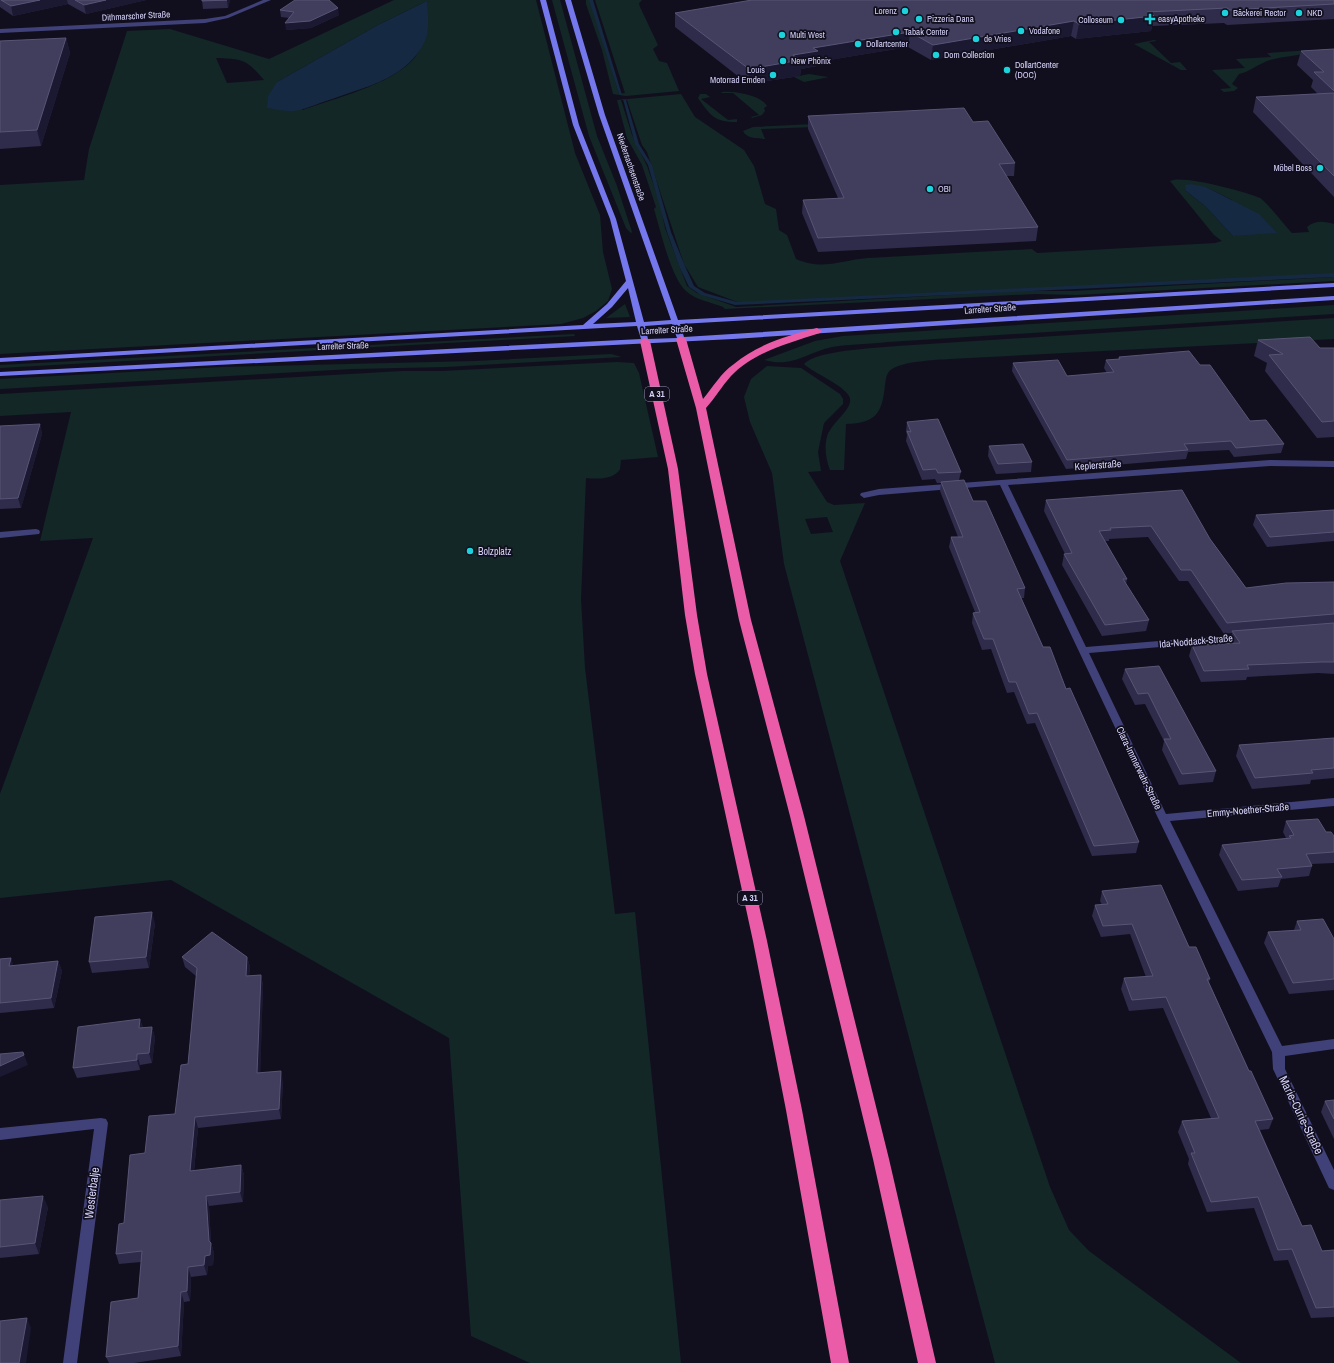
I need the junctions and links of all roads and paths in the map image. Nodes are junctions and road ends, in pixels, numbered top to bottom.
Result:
1 (268, 0) edge
2 (543, 0) edge
3 (568, 0) edge
4 (0, 31) edge
5 (630, 281) junction
6 (1334, 285) edge
7 (1334, 298) edge
8 (673, 321) junction
9 (641, 323) junction
10 (586, 326) junction
11 (817, 331) junction
12 (681, 339) junction
13 (645, 341) junction
14 (0, 360) edge
15 (0, 374) edge
16 (701, 408) junction
17 (1334, 464) edge
18 (1003, 483) junction
19 (864, 495) dead end
20 (36, 532) dead end
21 (0, 535) edge
22 (1255, 636) edge
23 (1082, 650) junction
24 (1334, 802) edge
25 (1163, 818) junction
26 (1334, 1044) edge
27 (1278, 1052) junction
28 (0, 1134) edge
29 (1334, 1184) edge
30 (70, 1363) edge
31 (840, 1363) edge
32 (927, 1363) edge

1 - 4 street, Dithmarscher Straße
2 - 5 main road
3 - 8 main road, Niedersachsenstraße
5 - 9 main road
5 - 10 main road
6 - 8 main road, Larrelter Straße
7 - 11 main road, Larrelter Straße
8 - 9 main road, Larrelter Straße
8 - 12 main road, Niedersachsenstraße
9 - 10 main road, Larrelter Straße
9 - 13 main road
10 - 14 main road, Larrelter Straße
11 - 12 main road, Larrelter Straße
11 - 16 highway
12 - 13 main road, Larrelter Straße
12 - 16 highway
13 - 15 main road, Larrelter Straße
13 - 31 highway, A 31
16 - 32 highway
17 - 18 street, Keplerstraße
18 - 19 street, Keplerstraße
18 - 23 street, Clara-Immerwahr-Straße
20 - 21 street
22 - 23 street, Ida-Noddack-Straße
23 - 25 street, Clara-Immerwahr-Straße
24 - 25 street, Emmy-Noether-Straße
25 - 27 street, Clara-Immerwahr-Straße
26 - 27 street
27 - 29 street, Marie-Curie-Straße
28 - 30 street, Westerbalje

